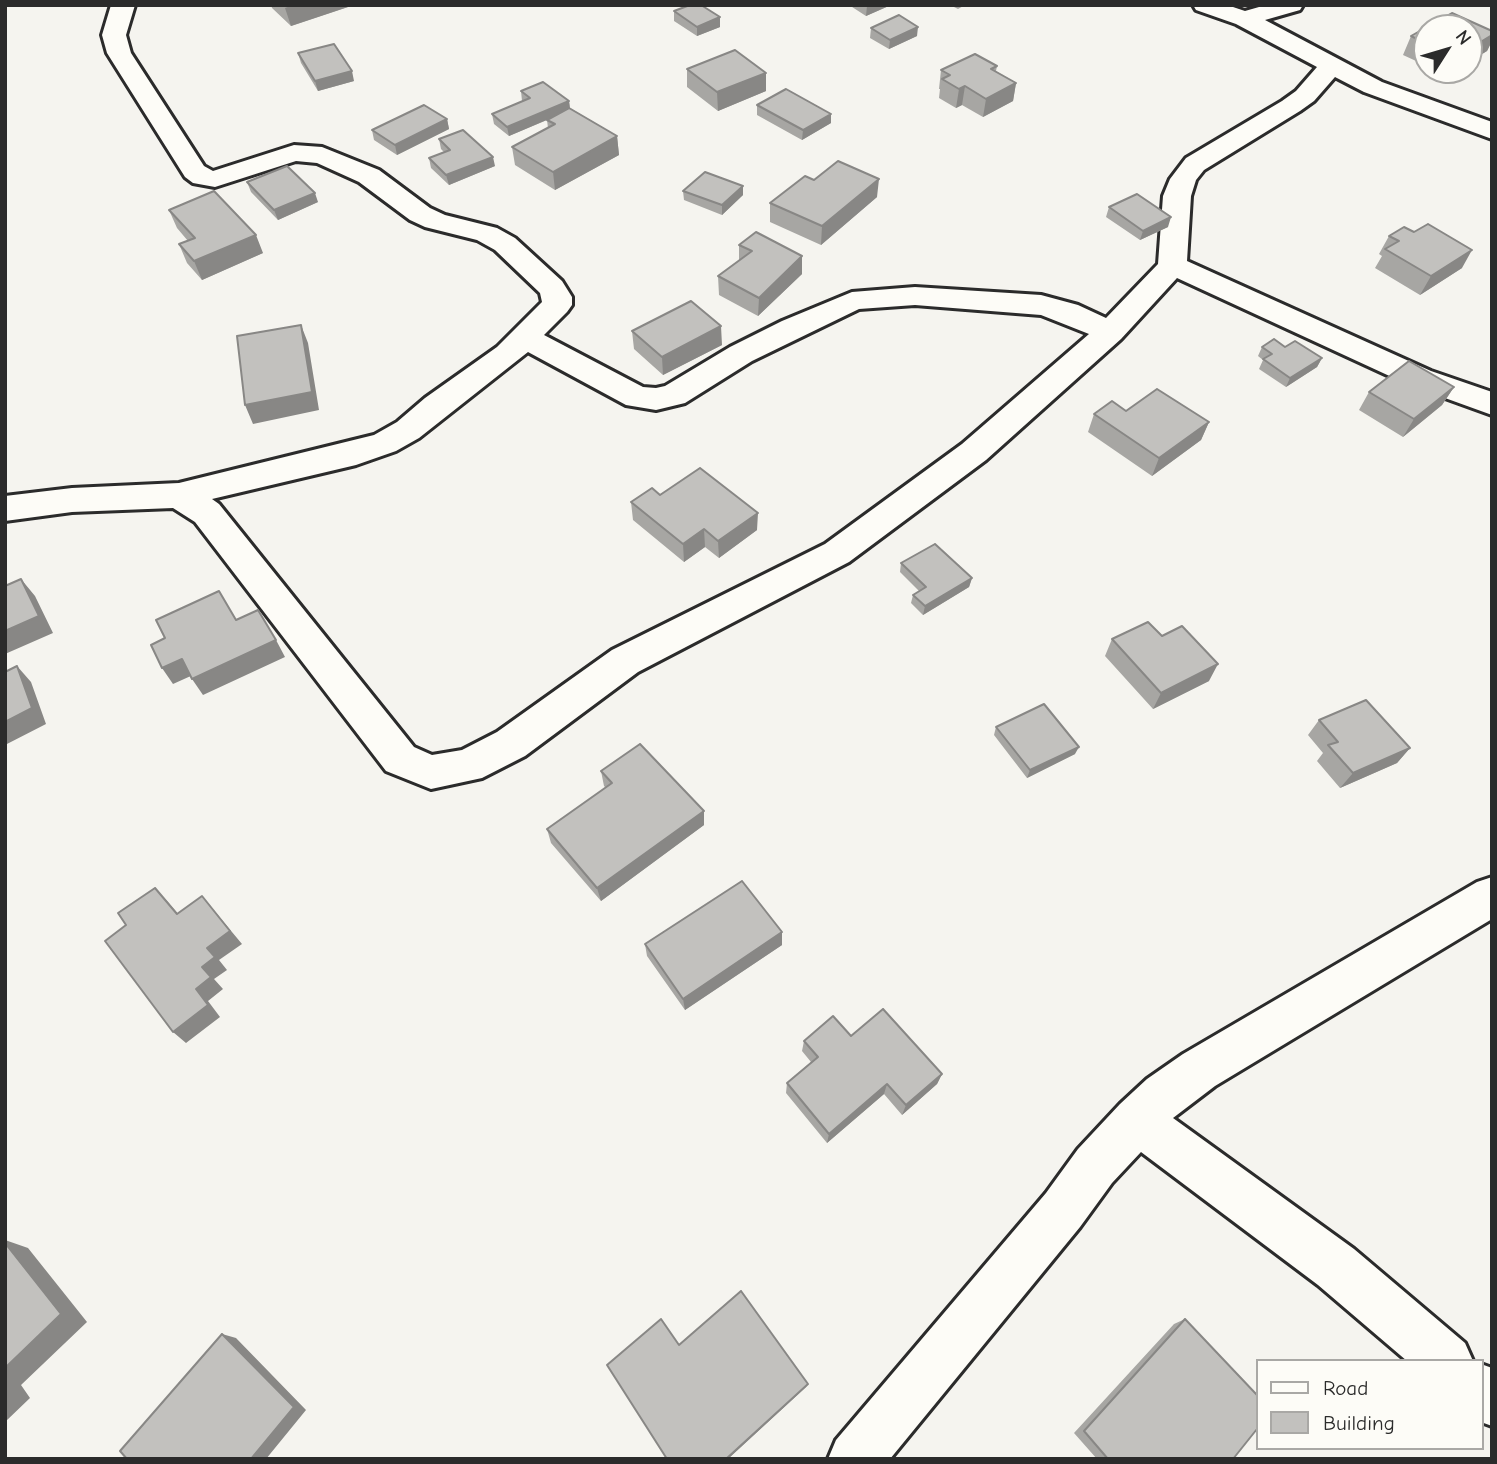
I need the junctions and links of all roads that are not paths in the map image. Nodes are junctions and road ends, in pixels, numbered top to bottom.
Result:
1 (123, 5) edge
2 (1204, 5) edge
3 (1293, 5) edge
4 (1244, 19) junction
5 (1331, 67) junction
6 (1492, 131) edge
7 (1172, 265) junction
8 (1110, 332) junction
9 (525, 338) junction
10 (1492, 404) edge
11 (179, 495) junction
12 (5, 509) edge
13 (1492, 896) edge
14 (1136, 1120) junction
15 (1445, 1359) edge
16 (855, 1459) edge

1 - 9 street
2 - 4 street
3 - 4 street
4 - 5 street
5 - 6 street
5 - 7 street
7 - 8 street
7 - 10 street
8 - 9 street
8 - 11 street
9 - 11 street
11 - 12 street
13 - 14 street
14 - 15 street
14 - 16 street

